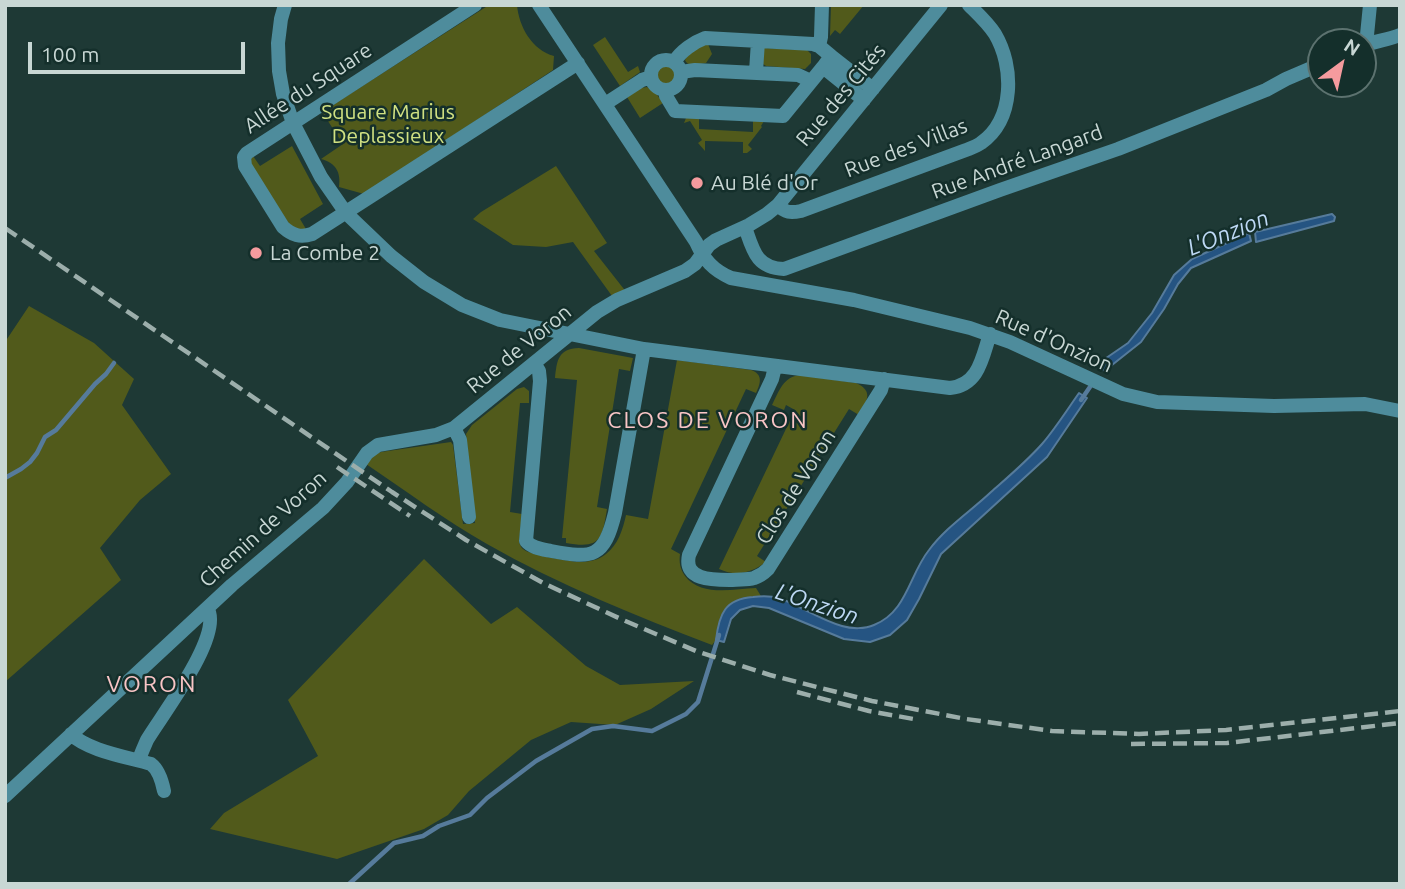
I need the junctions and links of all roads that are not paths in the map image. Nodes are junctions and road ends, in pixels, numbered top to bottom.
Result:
1 (285, 5) edge
2 (475, 5) edge
3 (539, 5) edge
4 (822, 5) edge
5 (941, 5) edge
6 (970, 5) edge
7 (1370, 5) edge
8 (1367, 28) edge
9 (1400, 35) edge
10 (758, 41) junction
11 (1377, 43) edge
12 (819, 46) junction
13 (827, 61) junction
14 (578, 63) junction
15 (678, 67) junction
16 (1307, 70) edge
17 (756, 72) junction
18 (651, 77) junction
19 (811, 81) junction
20 (664, 90) junction
21 (868, 94) junction
22 (605, 104) junction
23 (293, 123) junction
24 (778, 205) junction
25 (346, 213) junction
26 (745, 228) junction
27 (703, 256) junction
28 (571, 334) junction
29 (990, 334) junction
30 (644, 349) junction
31 (534, 363) junction
32 (775, 367) junction
33 (884, 379) junction
34 (1400, 411) edge
35 (454, 428) junction
36 (360, 462) joint
37 (468, 517) dead end
38 (207, 608) junction
39 (71, 734) junction
40 (139, 760) junction
41 (164, 791) dead end
42 (5, 796) edge

1 - 23 street
2 - 23 street, Allée du Square
3 - 14 street
4 - 12 street
5 - 21 street, Rue des Cités
6 - 24 street, Rue des Villas
7 - 8 street
9 - 11 street
10 - 12 street
10 - 15 street
10 - 17 street
12 - 13 street
13 - 19 street
13 - 21 street
14 - 22 street
14 - 25 street, Allée du Square
15 - 17 street
15 - 18 street
15 - 20 street
16 - 26 street, Rue André Langard
17 - 19 street
18 - 20 street
18 - 22 street
19 - 20 street
21 - 24 street, Rue des Cités
22 - 27 street
23 - 25 street
23 - 25 street, Allée du Square
24 - 26 street, Rue des Cités
25 - 28 street
26 - 27 street, Rue des Cités
27 - 28 street, Rue de Voron
27 - 29 street, Rue d'Onzion
28 - 30 street
28 - 31 street, Rue de Voron
29 - 33 street
29 - 34 street, Rue d'Onzion
30 - 31 street
30 - 32 street
31 - 35 street, Rue de Voron
32 - 33 street
32 - 33 street, Clos de Voron
35 - 36 street, Rue de Voron
35 - 37 street
36 - 38 street, Chemin de Voron
38 - 39 street, Chemin de Voron
38 - 40 street, Chemin de Voron
39 - 40 street
39 - 42 street, Chemin de Voron
40 - 41 street

